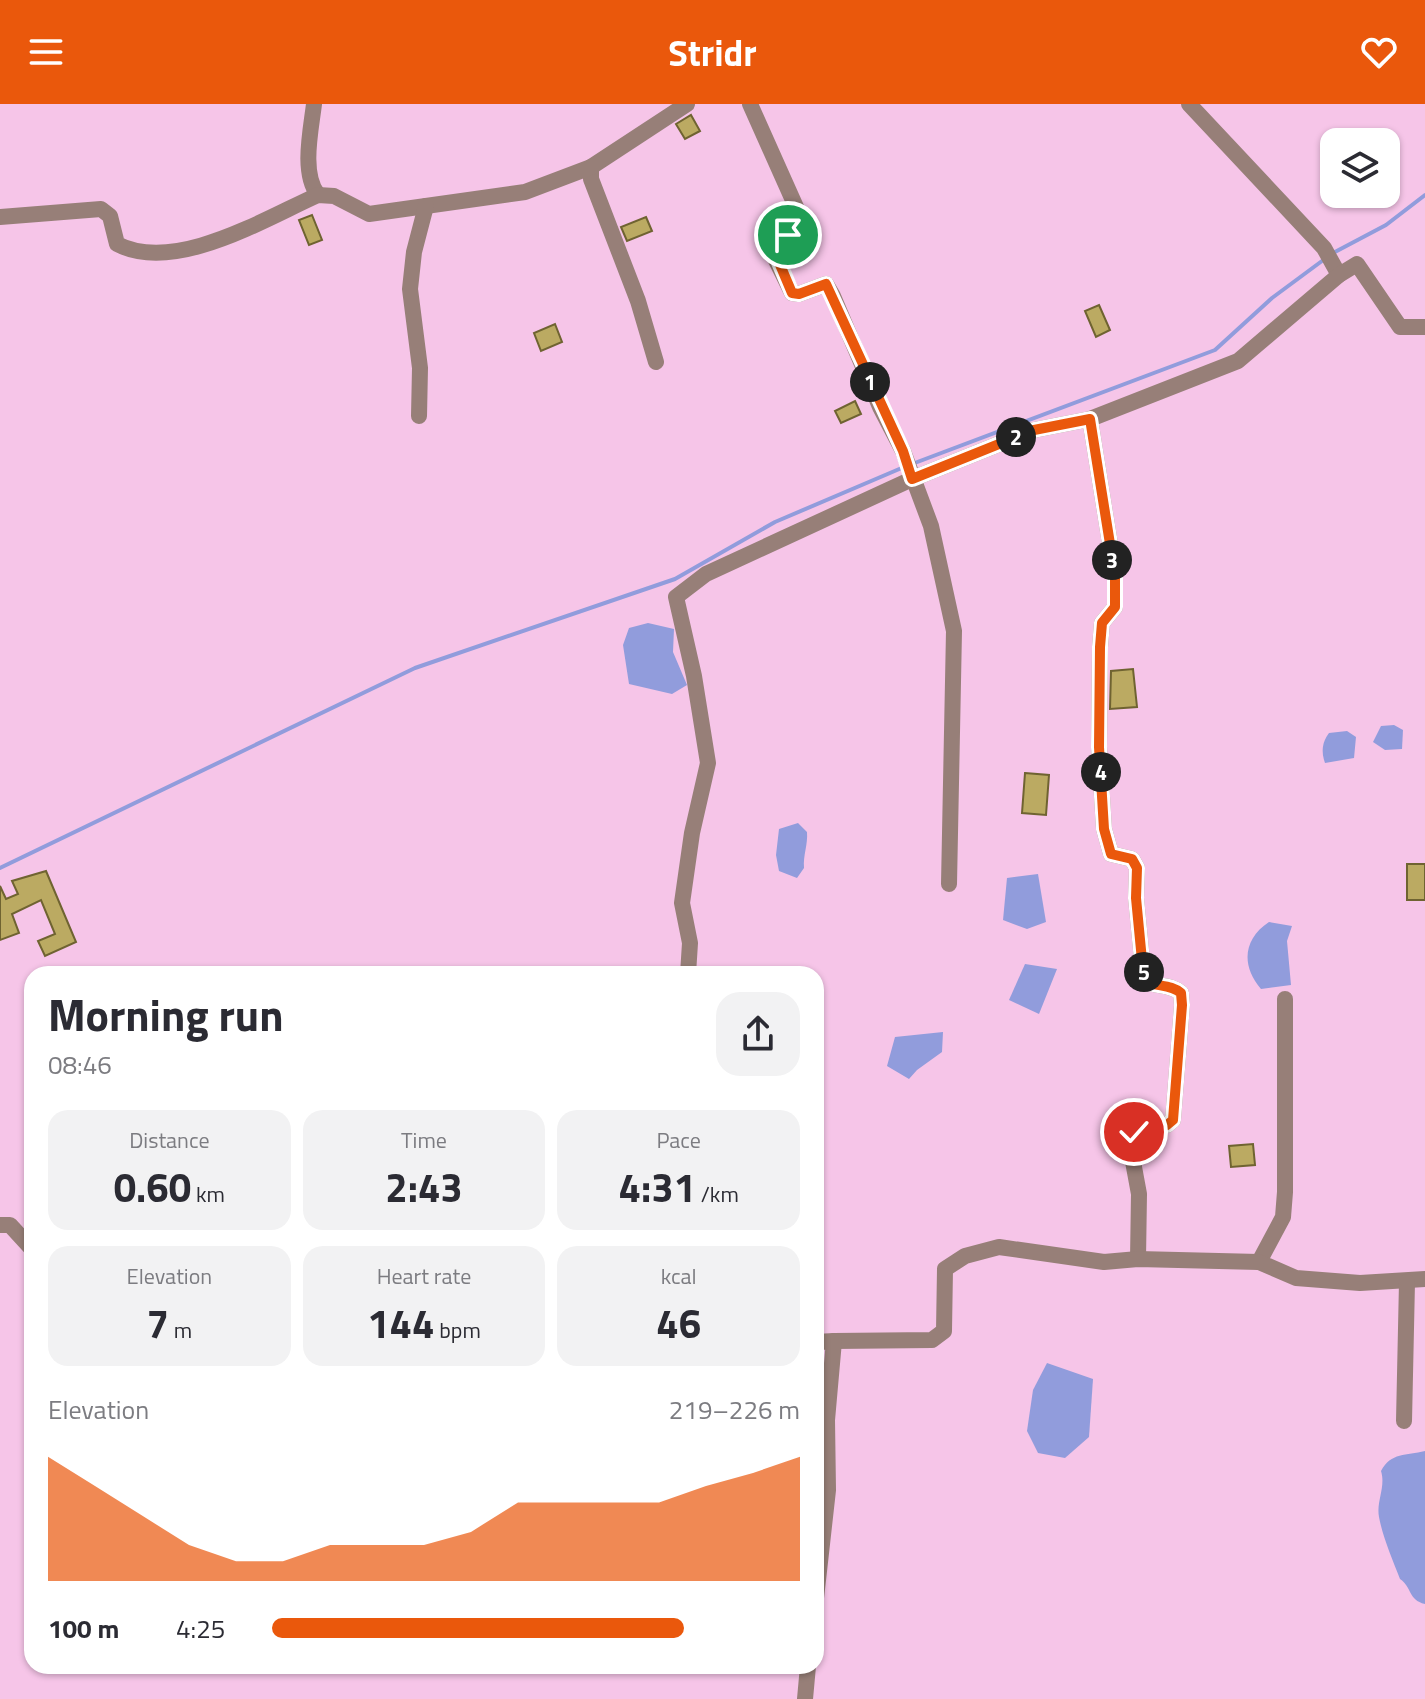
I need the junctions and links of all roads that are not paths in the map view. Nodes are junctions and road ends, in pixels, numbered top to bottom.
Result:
1 (314, 104) edge
2 (687, 104) edge
3 (750, 104) edge
4 (1189, 104) edge
5 (591, 167) junction
6 (318, 195) junction
7 (426, 206) junction
8 (0, 217) edge
9 (1339, 275) junction
10 (1425, 327) edge
11 (656, 362) dead end
12 (419, 416) dead end
13 (1090, 419) junction
14 (910, 471) junction
15 (949, 884) dead end
16 (689, 966) edge
17 (1285, 999) dead end
18 (0, 1225) edge
19 (24, 1240) edge
20 (1138, 1259) junction
21 (1259, 1262) junction
22 (1425, 1279) edge
23 (1407, 1282) junction
24 (834, 1341) junction
25 (824, 1342) edge
26 (1404, 1421) dead end
27 (824, 1526) edge
28 (807, 1674) edge
29 (805, 1699) edge

1 - 6 street
2 - 5 street
3 - 14 street
4 - 9 street
5 - 7 street
5 - 11 street
6 - 7 street
6 - 8 street
7 - 12 street
9 - 10 street
9 - 13 street
13 - 14 street
13 - 20 street
14 - 15 street
14 - 16 street
17 - 21 street
18 - 19 street
20 - 21 street
20 - 24 street
21 - 23 street
22 - 23 street
23 - 26 street
24 - 25 street
24 - 27 street
28 - 29 street

